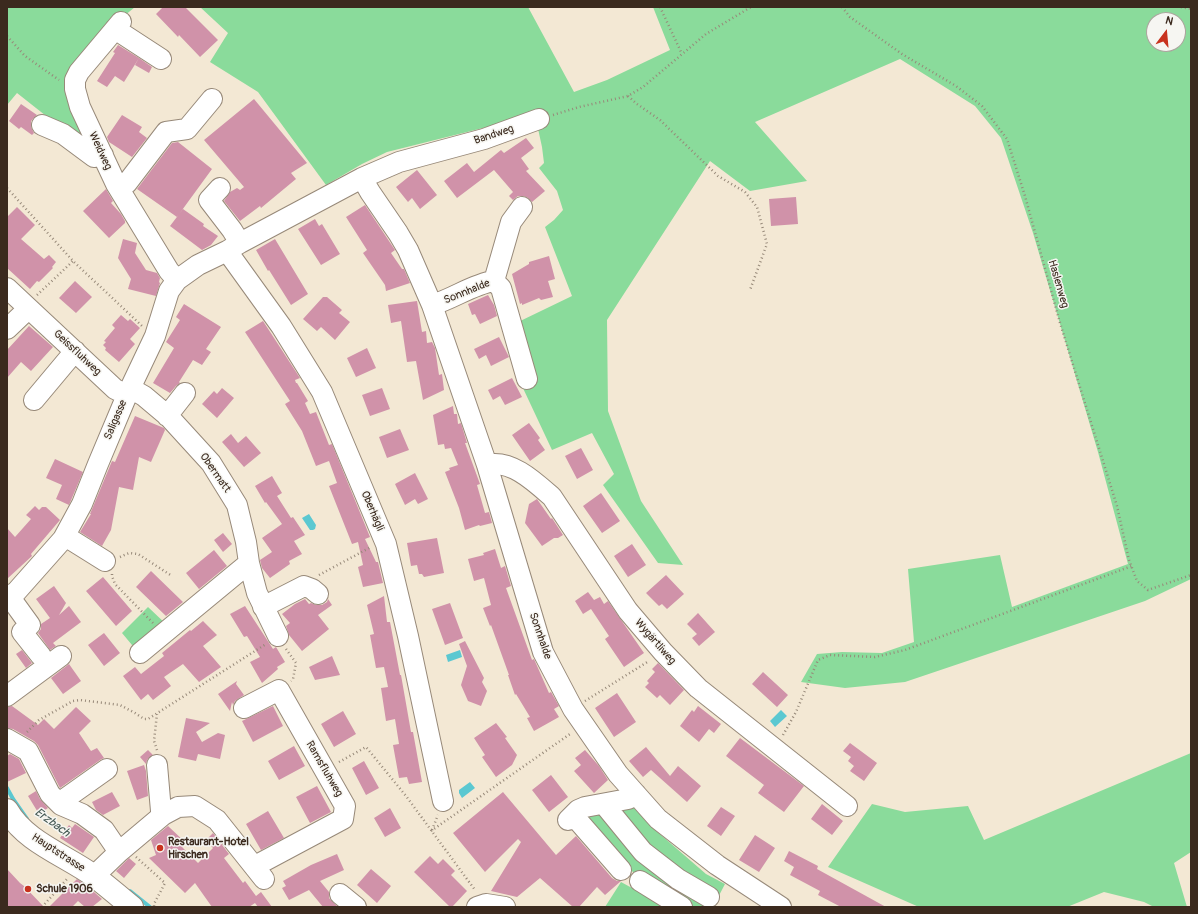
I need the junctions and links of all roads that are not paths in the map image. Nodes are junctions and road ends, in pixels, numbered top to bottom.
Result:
1 (161, 59) dead end
2 (212, 99) dead end
3 (539, 119) road end
4 (42, 125) dead end
5 (102, 155) junction
6 (362, 178) junction
7 (220, 188) dead end
8 (119, 189) junction
9 (522, 207) dead end
10 (234, 247) junction
11 (177, 280) junction
12 (494, 281) junction
13 (7, 288) edge
14 (432, 305) junction
15 (27, 308) junction
16 (7, 329) edge
17 (74, 351) junction
18 (527, 378) dead end
19 (129, 392) junction
20 (186, 393) dead end
21 (34, 400) dead end
22 (167, 416) junction
23 (487, 465) junction
24 (65, 536) junction
25 (249, 563) junction
26 (112, 565) road end
27 (314, 591) road end
28 (8, 596) edge
29 (263, 607) junction
30 (278, 636) road end
31 (140, 653) dead end
32 (41, 656) dead end
33 (61, 656) dead end
34 (7, 696) edge
35 (244, 708) dead end
36 (13, 742) edge
37 (157, 766) road end
38 (107, 768) dead end
39 (636, 794) junction
40 (443, 801) dead end
41 (59, 803) junction
42 (606, 804) junction
43 (847, 806) dead end
44 (7, 810) edge
45 (163, 815) junction
46 (123, 849) junction
47 (621, 870) dead end
48 (86, 871) junction
49 (640, 881) dead end
50 (340, 894) dead end
51 (703, 898) edge
52 (126, 905) edge
53 (481, 906) edge
54 (356, 907) edge
55 (505, 907) edge
56 (682, 907) edge
57 (781, 907) edge

1 - 5 street, Weidweg
2 - 8 street
3 - 6 street, Bandweg
4 - 5 street
5 - 8 street, Weidweg
6 - 10 street, Bandweg
6 - 14 street, Sonnhalde
7 - 10 street, Oberhägli
8 - 11 street, Weidweg
9 - 12 street
10 - 11 street, Saligasse
10 - 40 street, Oberhägli
11 - 19 street, Saligasse
12 - 14 street, Sonnhalde
12 - 18 street, Sonnhalde
13 - 15 street, Geissfluhweg
14 - 23 street, Sonnhalde
15 - 16 street
15 - 17 street, Geissfluhweg
17 - 19 street, Geissfluhweg
17 - 21 street
19 - 22 street, Obermatt
19 - 24 street, Saligasse
20 - 22 street
22 - 25 street, Obermatt
23 - 39 street, Sonnhalde
23 - 43 street, Wygärtliweg
24 - 26 street
24 - 28 street, Saligasse
25 - 29 street, Obermatt
25 - 31 street
27 - 29 street
28 - 32 street
29 - 30 street, Obermatt
33 - 34 street
35 - 45 street, Ramsfluhweg
36 - 41 street
37 - 45 street
38 - 41 street
39 - 42 street
39 - 57 street, Sonnhalde
41 - 46 street
42 - 47 street
42 - 51 street
44 - 48 main road, Hauptstrasse
45 - 46 street, Ramsfluhweg
46 - 48 street, Ramsfluhweg
48 - 52 main road, Hauptstrasse
49 - 56 street
50 - 54 street
53 - 55 street

